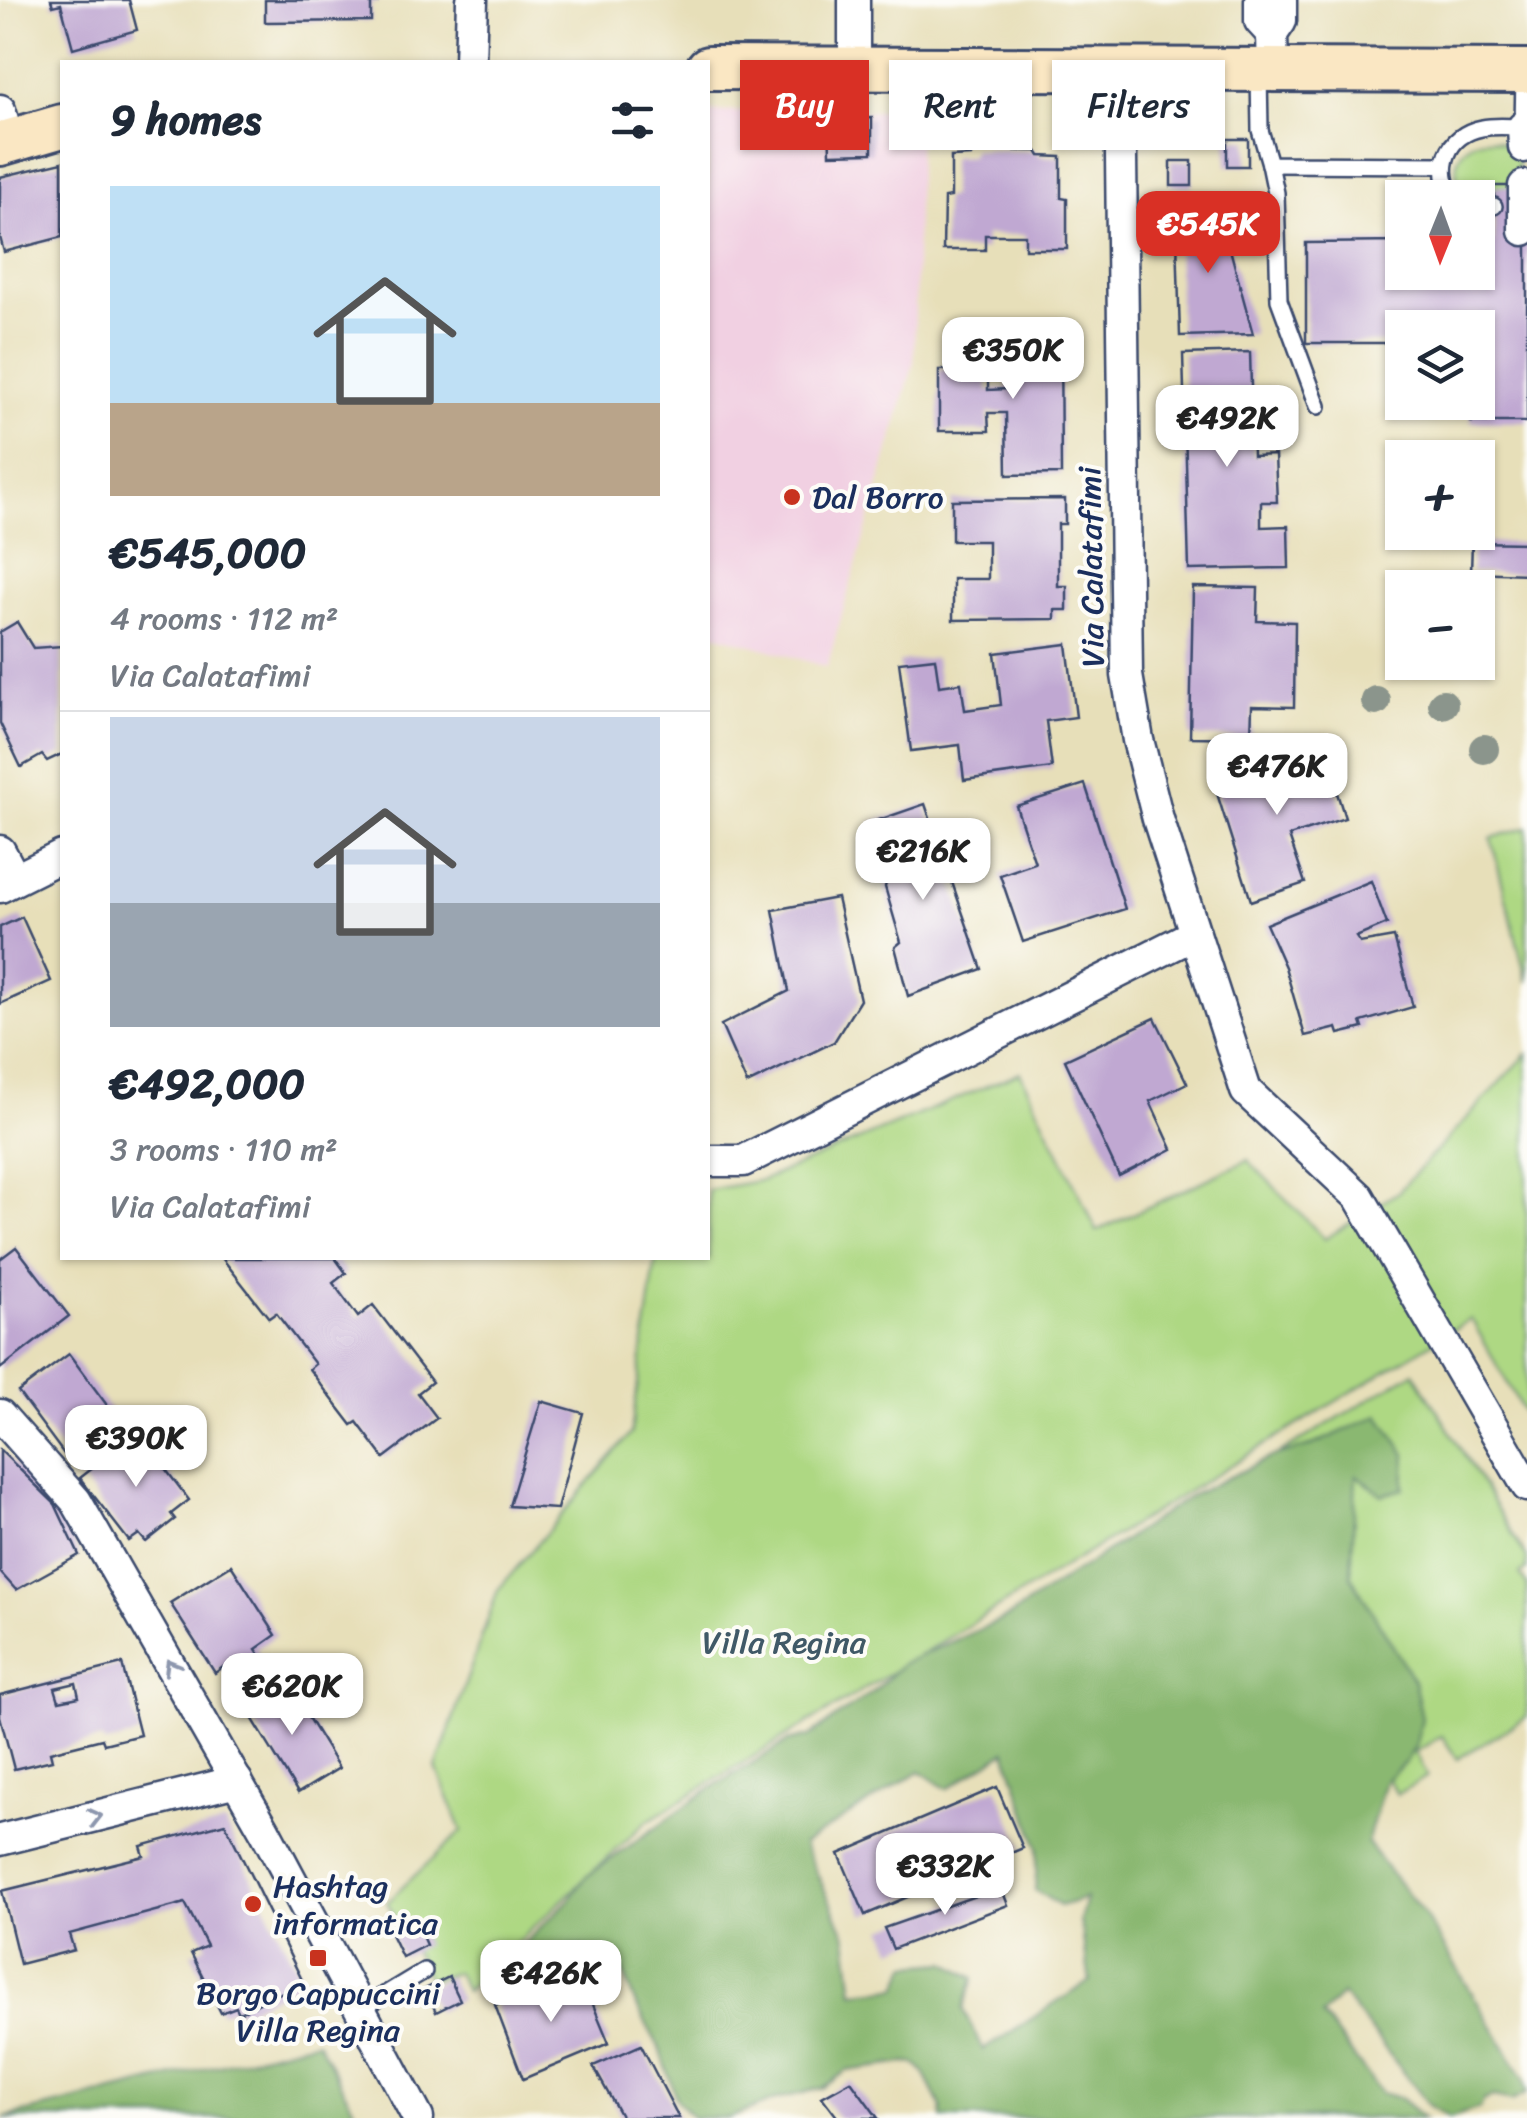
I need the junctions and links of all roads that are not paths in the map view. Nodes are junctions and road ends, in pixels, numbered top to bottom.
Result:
1 (472, 0) edge
2 (854, 0) edge
3 (1260, 0) edge
4 (1281, 0) edge
5 (1268, 58) junction
6 (470, 60) edge
7 (854, 60) edge
8 (1225, 61) edge
9 (710, 68) edge
10 (740, 68) edge
11 (869, 68) edge
12 (1052, 69) edge
13 (1526, 70) edge
14 (60, 126) edge
15 (3, 132) edge
16 (1525, 134) edge
17 (1121, 150) edge
18 (1270, 164) junction
19 (1444, 165) junction
20 (1445, 180) edge
21 (1524, 186) dead end
22 (1524, 230) dead end
23 (1318, 406) dead end
24 (0, 851) edge
25 (60, 857) edge
26 (8, 883) edge
27 (1195, 934) junction
28 (710, 1160) edge
29 (0, 1414) edge
30 (1527, 1486) edge
31 (237, 1781) junction
32 (0, 1840) edge
33 (424, 1971) dead end
34 (360, 2010) junction
35 (418, 2118) edge

1 - 6 street
2 - 7 street
3 - 5 street
4 - 5 street
5 - 8 street
5 - 13 street
5 - 18 lane
9 - 10 street
11 - 12 street
13 - 16 lane
14 - 15 street
16 - 19 lane
17 - 27 street, Via Calatafimi
18 - 19 lane
18 - 23 lane
19 - 20 lane
21 - 22 street
24 - 26 street
25 - 26 street
27 - 28 street
27 - 30 street, Via Calatafimi
31 -> 29 street
32 -> 31 street
31 - 34 street
33 - 34 lane
34 - 35 street

